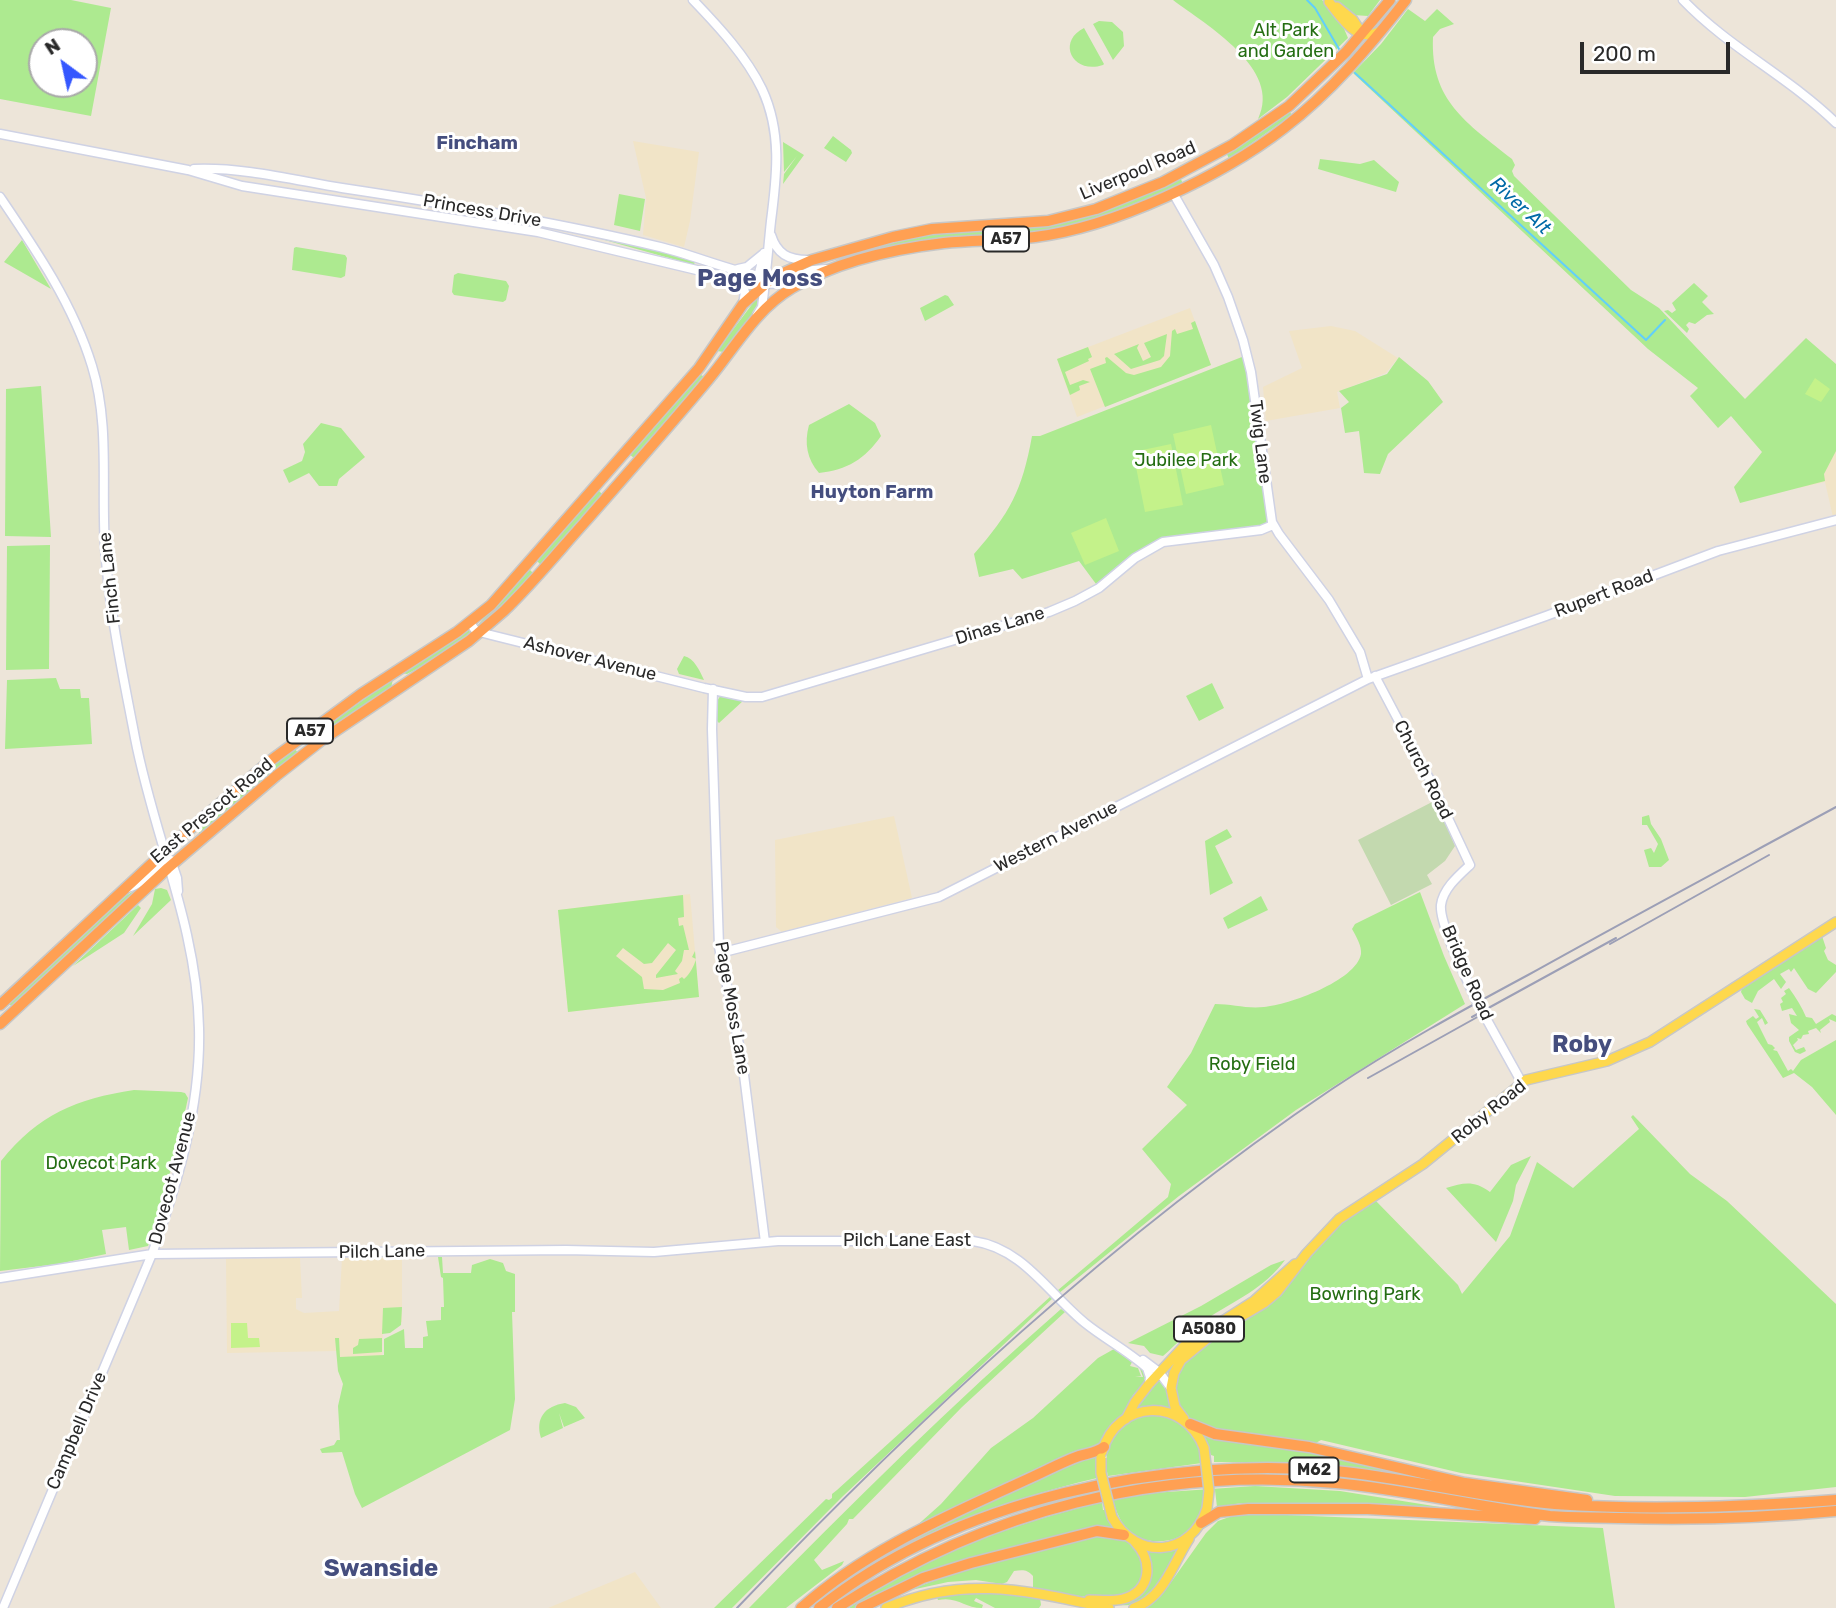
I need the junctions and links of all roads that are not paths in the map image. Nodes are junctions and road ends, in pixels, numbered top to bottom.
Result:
1 (692, 0) edge
2 (1390, 0) edge
3 (1406, 0) edge
4 (1683, 0) edge
5 (1328, 1) edge
6 (1384, 28) junction
7 (1362, 34) junction
8 (1363, 52) junction
9 (1836, 123) edge
10 (0, 134) edge
11 (188, 170) junction
12 (1173, 193) junction
13 (0, 197) edge
14 (770, 232) junction
15 (764, 254) junction
16 (812, 260) junction
17 (835, 267) junction
18 (738, 269) junction
19 (741, 281) junction
20 (762, 282) junction
21 (743, 304) junction
22 (755, 318) junction
23 (620, 460) joint
24 (637, 463) joint
25 (600, 483) junction
26 (611, 492) junction
27 (1836, 520) edge
28 (1273, 524) junction
29 (470, 623) junction
30 (481, 632) junction
31 (1372, 678) junction
32 (713, 690) junction
33 (160, 834) junction
34 (176, 841) junction
35 (168, 861) junction
36 (1469, 865) joint
37 (154, 881) junction
38 (173, 885) junction
39 (178, 894) junction
40 (1836, 922) edge
41 (720, 953) junction
42 (0, 1005) edge
43 (0, 1024) edge
44 (1522, 1083) junction
45 (765, 1242) junction
46 (1307, 1253) junction
47 (152, 1254) junction
48 (133, 1257) junction
49 (144, 1273) junction
50 (0, 1278) edge
51 (1134, 1357) junction
52 (1170, 1361) junction
53 (1149, 1363) junction
54 (1159, 1372) junction
55 (1149, 1384) junction
56 (1171, 1388) junction
57 (1126, 1419) junction
58 (1187, 1422) junction
59 (1102, 1452) junction
60 (1836, 1500) edge
61 (1641, 1507) junction
62 (1836, 1511) edge
63 (1654, 1519) junction
64 (1201, 1523) junction
65 (1192, 1534) junction
66 (1124, 1535) junction
67 (1135, 1542) junction
68 (1068, 1599) junction
69 (3, 1608) edge
70 (801, 1608) edge
71 (819, 1608) edge
72 (837, 1608) edge
73 (860, 1608) edge
74 (886, 1608) edge
75 (1109, 1608) edge
76 (1133, 1608) edge

1 - 14 street
2 - 7 highway, Liverpool Road / A57
3 - 6 highway, Liverpool Road / A57
4 - 9 street
5 - 7 main road
6 - 7 main road
6 - 8 highway, Liverpool Road / A57
7 - 8 main road
7 - 16 highway, Liverpool Road / A57
8 - 12 highway, Liverpool Road / A57
10 - 11 street, Princess Drive
11 - 18 street, Princess Drive
11 - 19 street, Princess Drive
12 - 17 highway, Liverpool Road / A57
12 - 28 street, Twig Lane
13 - 33 street, Finch Lane
14 - 15 street
14 - 16 street
14 - 20 street
15 - 18 street
15 - 20 street
16 - 20 highway, Liverpool Road / A57
17 - 20 street, Liverpool Road
17 - 22 highway, Liverpool Road / A57
18 - 20 street, Princess Drive
19 - 20 street, Princess Drive
19 - 21 street
20 - 21 highway, Liverpool Road / A57
20 - 22 street
21 - 23 highway, Liverpool Road / A57
22 - 24 highway, Liverpool Road / A57
23 - 25 highway, East Prescot Road / A57
24 - 26 highway, East Prescot Road / A57
25 - 26 highway
25 - 29 highway, East Prescot Road / A57
26 - 30 highway, East Prescot Road / A57
27 - 31 street, Rupert Road
28 - 31 street, Twig Lane
28 - 32 street, Dinas Lane
29 - 30 street, Ashover Avenue
29 - 34 highway, East Prescot Road / A57
30 - 32 street, Ashover Avenue
30 - 35 highway, East Prescot Road / A57
31 - 36 street, Church Road
31 - 41 street, Western Avenue
32 - 41 street, Page Moss Lane
33 - 34 street
33 - 35 street, Finch Lane
34 - 35 highway, East Prescot Road / A57
35 - 37 highway, East Prescot Road / A57
35 - 38 street, Dovecot Avenue
35 - 39 street, Dovecot Avenue
35 - 42 highway, East Prescot Road / A57
36 - 44 street, Bridge Road, bridge
37 - 38 street
37 - 43 highway, East Prescot Road / A57
38 - 39 street, Dovecot Avenue
39 - 47 street, Dovecot Avenue
40 - 44 main road, Roby Road / A5080
41 - 45 street, Page Moss Lane
44 - 46 main road, Roby Road / A5080
45 - 47 street, Pilch Lane
45 - 51 street, Pilch Lane East
46 - 52 main road, Roby Road / A5080
46 - 56 main road, Roby Road / A5080
47 - 48 street, Pilch Lane
47 - 49 street, Campbell Drive
48 - 49 street
48 - 50 street, Pilch Lane
49 - 69 street, Campbell Drive
51 - 53 street, Pilch Lane East
51 - 55 street, Pilch Lane East
52 - 53 street
52 - 54 main road, Roby Road / A5080
53 - 54 street, Pilch Lane East
54 - 55 main road, Roby Road / A5080
54 - 56 street, Pilch Lane East
55 - 57 main road, Roby Road / A5080
56 - 58 main road
57 - 58 main road
57 - 59 main road, A5080
58 - 61 highway
58 - 64 main road, bridge
59 - 66 main road, bridge
59 - 70 highway
60 - 61 highway, M62
61 - 71 highway, M62
62 - 63 highway, M62
63 - 64 highway
63 - 72 highway, M62
64 - 65 main road
65 - 67 main road
65 - 76 main road
66 - 67 main road
66 - 73 highway
67 - 68 main road
68 - 74 main road
68 - 75 main road

